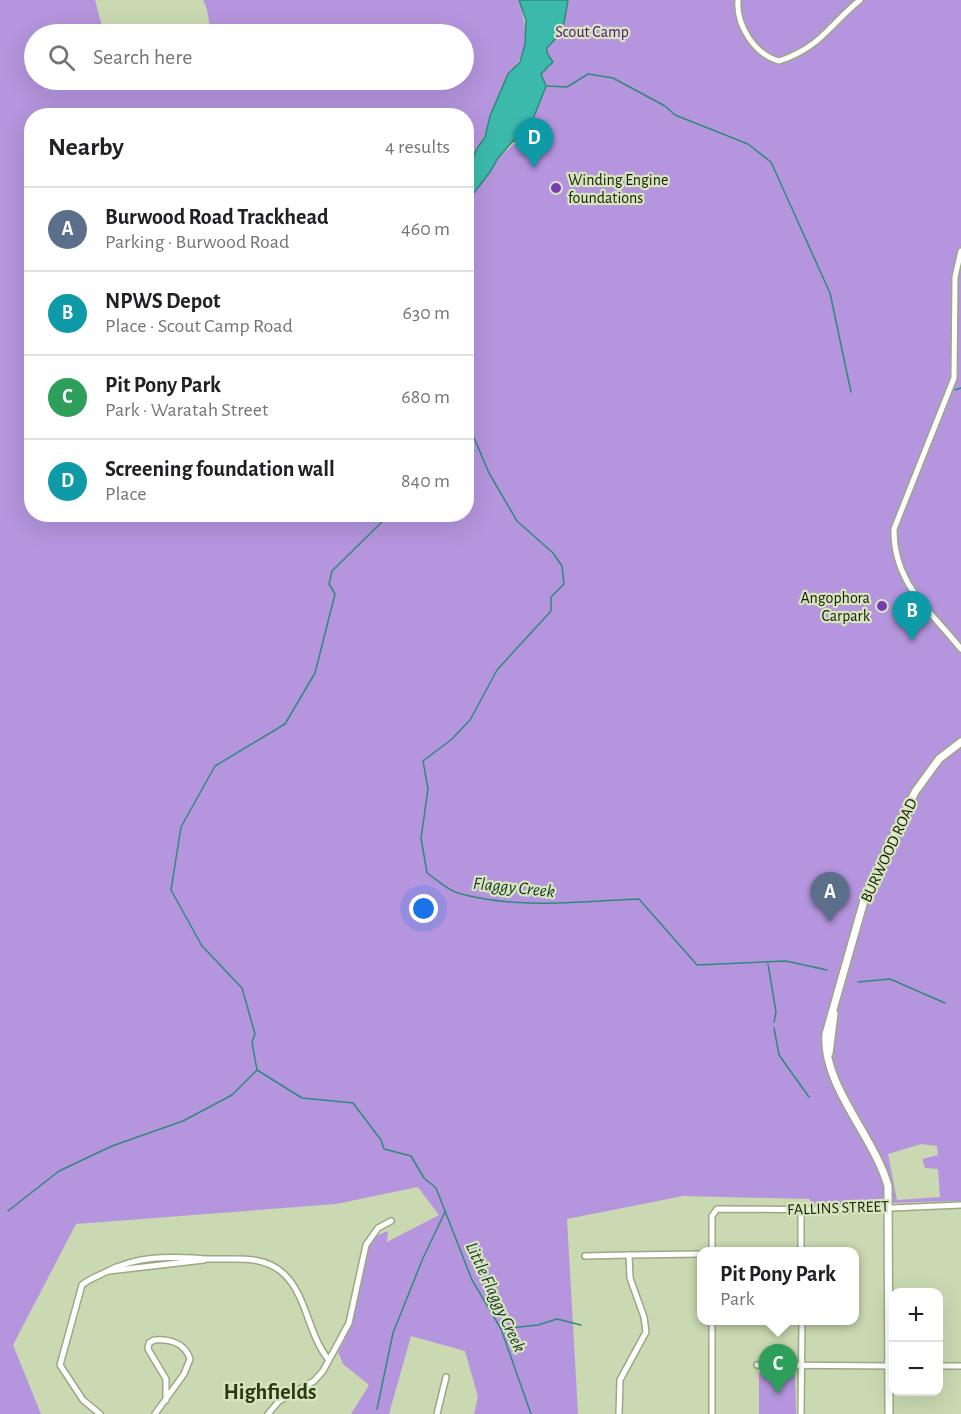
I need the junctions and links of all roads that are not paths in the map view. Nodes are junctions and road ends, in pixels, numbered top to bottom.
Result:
1 (738, 0) edge
2 (860, 0) edge
3 (961, 251) edge
4 (961, 649) edge
5 (961, 742) edge
6 (961, 1205) edge
7 (890, 1206) junction
8 (801, 1209) junction
9 (391, 1221) dead end
10 (712, 1247) edge
11 (801, 1247) edge
12 (629, 1254) junction
13 (697, 1254) edge
14 (585, 1256) dead end
15 (712, 1325) edge
16 (802, 1325) edge
17 (891, 1342) edge
18 (328, 1359) junction
19 (757, 1365) dead end
20 (802, 1366) junction
21 (889, 1366) edge
22 (943, 1366) edge
23 (961, 1366) edge
24 (446, 1377) dead end
25 (890, 1396) edge
26 (166, 1400) junction
27 (100, 1414) edge
28 (155, 1414) edge
29 (268, 1414) edge
30 (437, 1414) edge
31 (619, 1414) edge
32 (712, 1414) edge
33 (801, 1414) edge
34 (889, 1414) edge

1 - 2 street
3 - 4 street
5 - 7 main road, BURWOOD ROAD
6 - 7 street, FALLINS STREET
7 - 8 street, FALLINS STREET
7 - 17 main road, BURWOOD ROAD
8 - 10 street, FALLINS STREET
8 - 11 street
9 - 18 street
12 - 13 street
12 - 14 street
12 - 31 street
15 - 32 street
16 - 20 street
18 - 27 street
18 - 29 street
19 - 20 street
20 - 21 street
20 - 33 street
22 - 23 street
24 - 30 street
25 - 34 main road, BURWOOD ROAD
26 - 26 street
26 - 28 street

